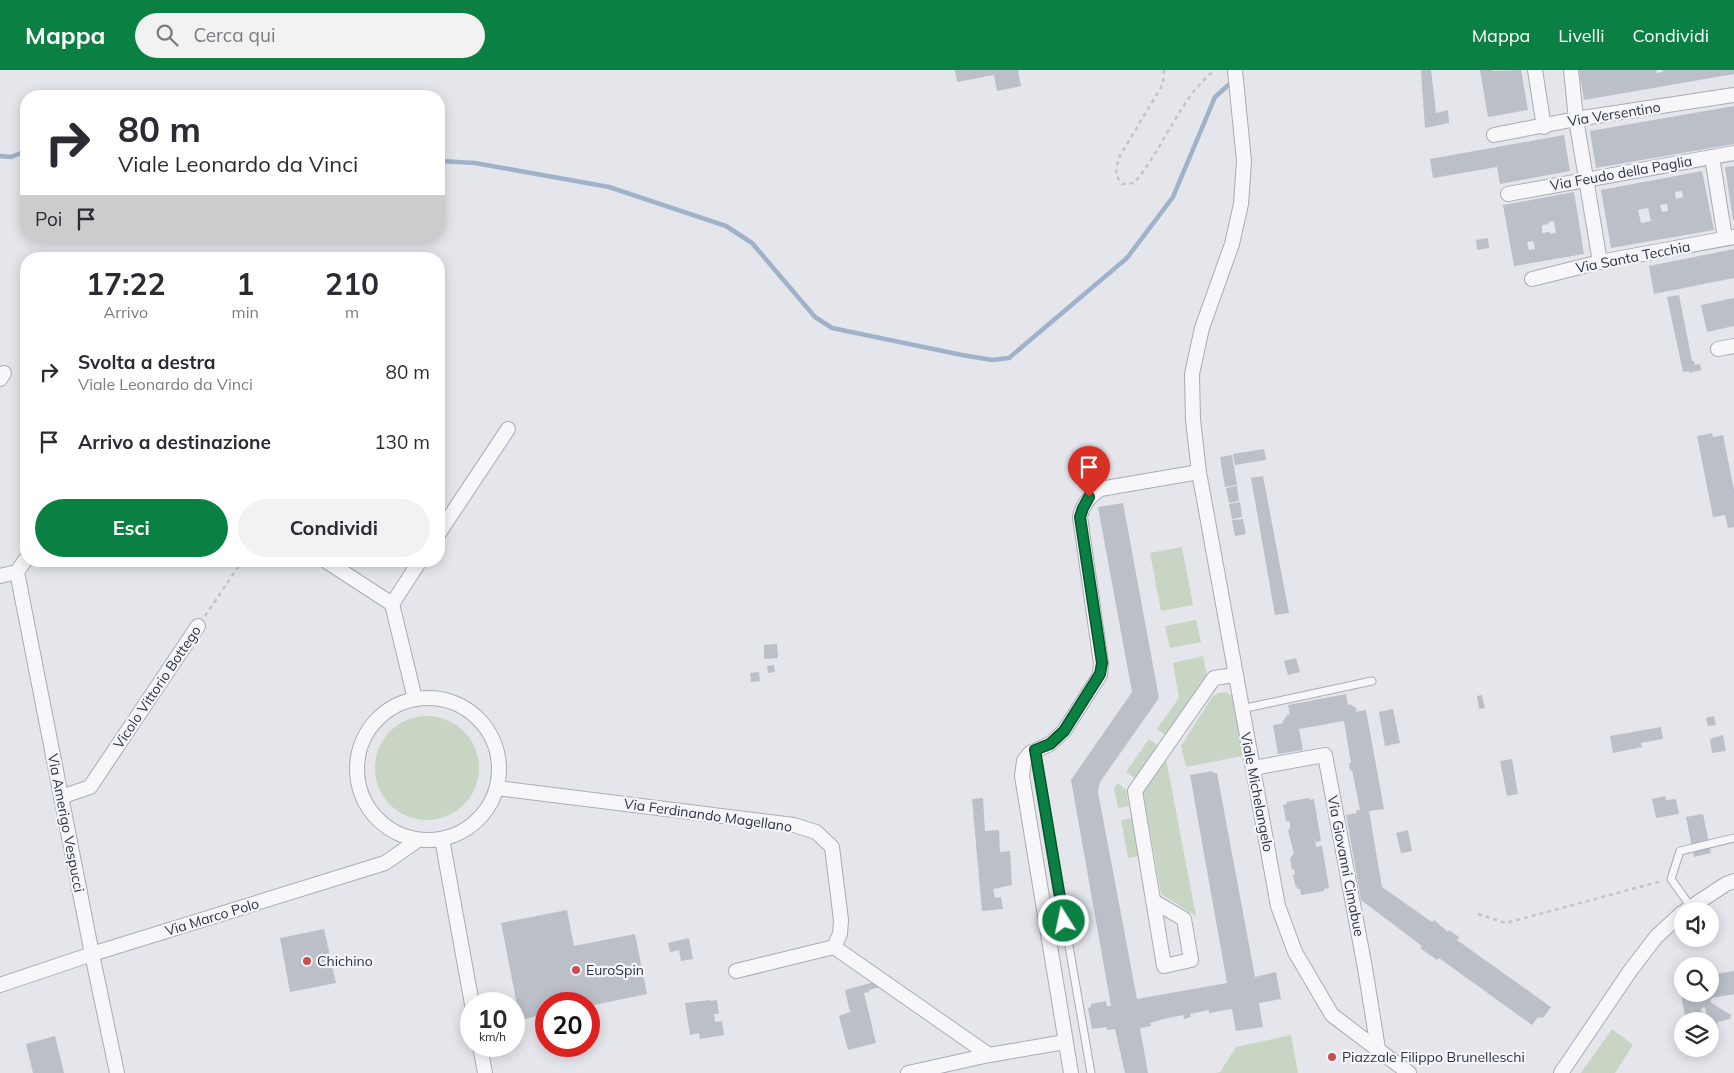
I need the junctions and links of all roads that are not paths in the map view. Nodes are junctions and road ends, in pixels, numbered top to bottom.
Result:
1 (1235, 70) edge
2 (1536, 70) edge
3 (1571, 70) edge
4 (1734, 95) edge
5 (1576, 119) junction
6 (1544, 127) junction
7 (1494, 135) dead end
8 (1734, 153) edge
9 (1712, 157) junction
10 (1586, 179) junction
11 (1508, 194) dead end
12 (1730, 238) edge
13 (1600, 262) junction
14 (1532, 279) dead end
15 (1734, 346) edge
16 (1718, 349) dead end
17 (508, 429) dead end
18 (1198, 468) junction
19 (445, 524) edge
20 (21, 567) edge
21 (335, 567) edge
22 (416, 567) edge
23 (17, 572) junction
24 (0, 576) edge
25 (392, 604) junction
26 (198, 626) road end
27 (1235, 675) junction
28 (1372, 681) dead end
29 (415, 699) junction
30 (1241, 709) junction
31 (1035, 750) junction
32 (1253, 768) junction
33 (497, 788) junction
34 (62, 797) junction
35 (1734, 838) edge
36 (442, 839) junction
37 (418, 840) junction
38 (1734, 881) edge
39 (1153, 901) dead end
40 (1682, 902) edge
41 (1698, 902) edge
42 (1674, 921) edge
43 (834, 947) junction
44 (92, 954) junction
45 (736, 971) dead end
46 (0, 985) edge
47 (470, 992) edge
48 (1065, 1042) junction
49 (1378, 1049) junction
50 (989, 1055) junction
51 (482, 1057) edge
52 (117, 1073) edge
53 (485, 1073) edge
54 (908, 1073) edge
55 (1071, 1073) edge
56 (1090, 1073) edge
57 (1409, 1073) edge
58 (1561, 1073) edge

1 - 18 street, Viale Michelangelo
2 - 6 street
3 - 5 street
4 - 5 street, Via Versentino
5 - 6 street, Via Versentino
5 - 10 street
6 - 7 street, Via Versentino
8 - 9 street, Via Feudo della Paglia
9 - 10 street, Via Feudo della Paglia
9 - 12 street
10 - 11 street, Via Feudo della Paglia
10 - 13 street
12 - 13 street, Via Santa Tecchia
13 - 14 street, Via Santa Tecchia
15 - 16 street
17 - 19 street
18 - 27 street, Viale Michelangelo
18 - 31 street
20 - 23 street
21 - 25 street
22 - 25 street
23 - 24 street
23 - 34 street, Via Amerigo Vespucci
25 - 29 street
26 - 34 street, Vicolo Vittorio Bottego
27 - 30 street, Viale Michelangelo
27 - 39 street
28 - 30 lane
29 - 33 street
29 - 37 street
30 - 32 street, Viale Michelangelo
31 - 48 street
31 - 56 lane
32 - 49 street, Viale Michelangelo
32 - 49 street, Via Giovanni Cimabue
33 - 36 street
33 - 43 street, Via Ferdinando Magellano
34 - 44 street, Via Amerigo Vespucci
35 - 40 lane
36 - 37 street
36 - 47 street
37 - 44 street, Via Marco Polo
38 - 41 street
42 - 58 street
43 - 45 street
43 - 50 street
44 - 46 street, Via Marco Polo
44 - 52 street, Via Amerigo Vespucci
48 - 50 street
48 - 55 street
49 - 57 street, Viale Michelangelo
50 - 54 street
51 - 53 street

